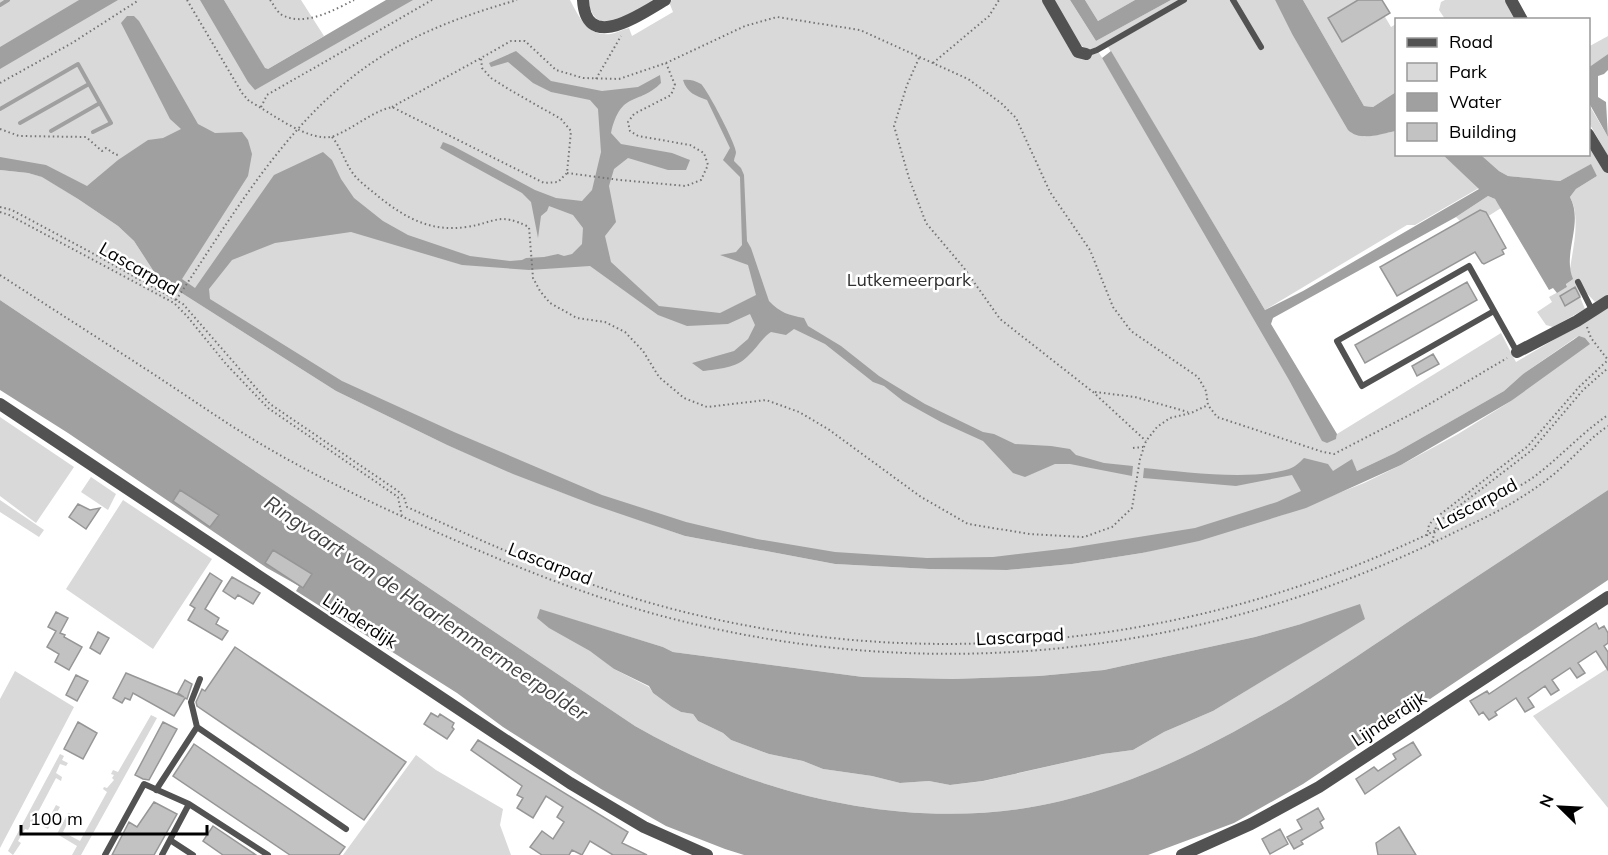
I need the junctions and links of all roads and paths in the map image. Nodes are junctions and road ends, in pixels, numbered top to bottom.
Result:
1 (139, 0) edge
2 (187, 0) edge
3 (270, 0) edge
4 (354, 0) edge
5 (432, 0) edge
6 (517, 0) edge
7 (583, 0) edge
8 (665, 0) edge
9 (999, 0) edge
10 (1048, 0) edge
11 (1184, 0) edge
12 (1233, 0) edge
13 (1511, 0) edge
14 (1521, 18) edge
15 (630, 20) junction
16 (1261, 47) dead end
17 (1086, 54) joint
18 (920, 57) junction
19 (482, 58) junction
20 (666, 63) junction
21 (933, 63) junction
22 (596, 79) junction
23 (0, 83) edge
24 (261, 107) junction
25 (392, 107) junction
26 (0, 129) edge
27 (297, 129) junction
28 (332, 136) junction
29 (1590, 137) edge
30 (120, 154) dead end
31 (1608, 167) edge
32 (567, 173) junction
33 (0, 207) edge
34 (0, 212) edge
35 (0, 275) edge
36 (1578, 282) dead end
37 (176, 300) junction
38 (1608, 301) edge
39 (1494, 311) junction
40 (1588, 313) junction
41 (1517, 352) junction
42 (1608, 360) edge
43 (1608, 368) edge
44 (1093, 392) junction
45 (0, 404) edge
46 (1208, 405) junction
47 (1191, 413) junction
48 (1608, 415) edge
49 (1608, 426) edge
50 (1146, 441) junction
51 (1143, 447) junction
52 (1133, 448) dead end
53 (399, 504) junction
54 (406, 507) junction
55 (402, 517) junction
56 (1434, 533) junction
57 (1427, 536) junction
58 (1432, 544) junction
59 (1608, 597) edge
60 (200, 679) dead end
61 (197, 727) junction
62 (156, 790) junction
63 (189, 804) junction
64 (346, 829) dead end
65 (170, 840) junction
66 (105, 855) edge
67 (162, 855) edge
68 (193, 855) edge
69 (268, 855) edge
70 (707, 855) edge
71 (1182, 855) edge

1 - 23 path
2 - 24 path
3 - 4 path
5 - 24 path
6 - 27 path
7 - 15 street
8 - 15 street
9 - 21 path
10 - 17 street
11 - 17 lane
12 - 16 lane
13 - 14 street
15 - 22 path
18 - 20 path
18 - 21 path
18 - 44 path
19 - 22 path
19 - 25 path
19 - 32 path
20 - 22 path
20 - 32 path
21 - 46 path
24 - 27 path
25 - 28 path
25 - 32 path
26 - 30 path
27 - 28 path
27 - 37 path
28 - 51 path
29 - 31 street
33 - 37 path
34 - 37 path, Lascarpad
35 - 55 path, Lascarpad
36 - 40 lane
37 - 53 path, Lascarpad
37 - 54 path
38 - 40 street
39 - 39 lane
39 - 41 lane
40 - 41 street
40 - 42 path
41 - 46 path
42 - 57 path
43 - 56 path
44 - 47 path
44 - 50 path
45 - 70 street, Lijnderdijk
46 - 47 path
47 - 50 path
48 - 56 path
49 - 58 path, Lascarpad
50 - 51 path
51 - 52 path
53 - 54 path
53 - 55 path
54 - 57 path
55 - 58 path, Lascarpad
56 - 57 path
56 - 58 path
59 - 71 street, Lijnderdijk
60 - 61 lane
61 - 62 lane
61 - 64 lane
62 - 63 lane
62 - 66 lane
63 - 65 lane
63 - 69 lane
65 - 67 lane
65 - 68 lane

